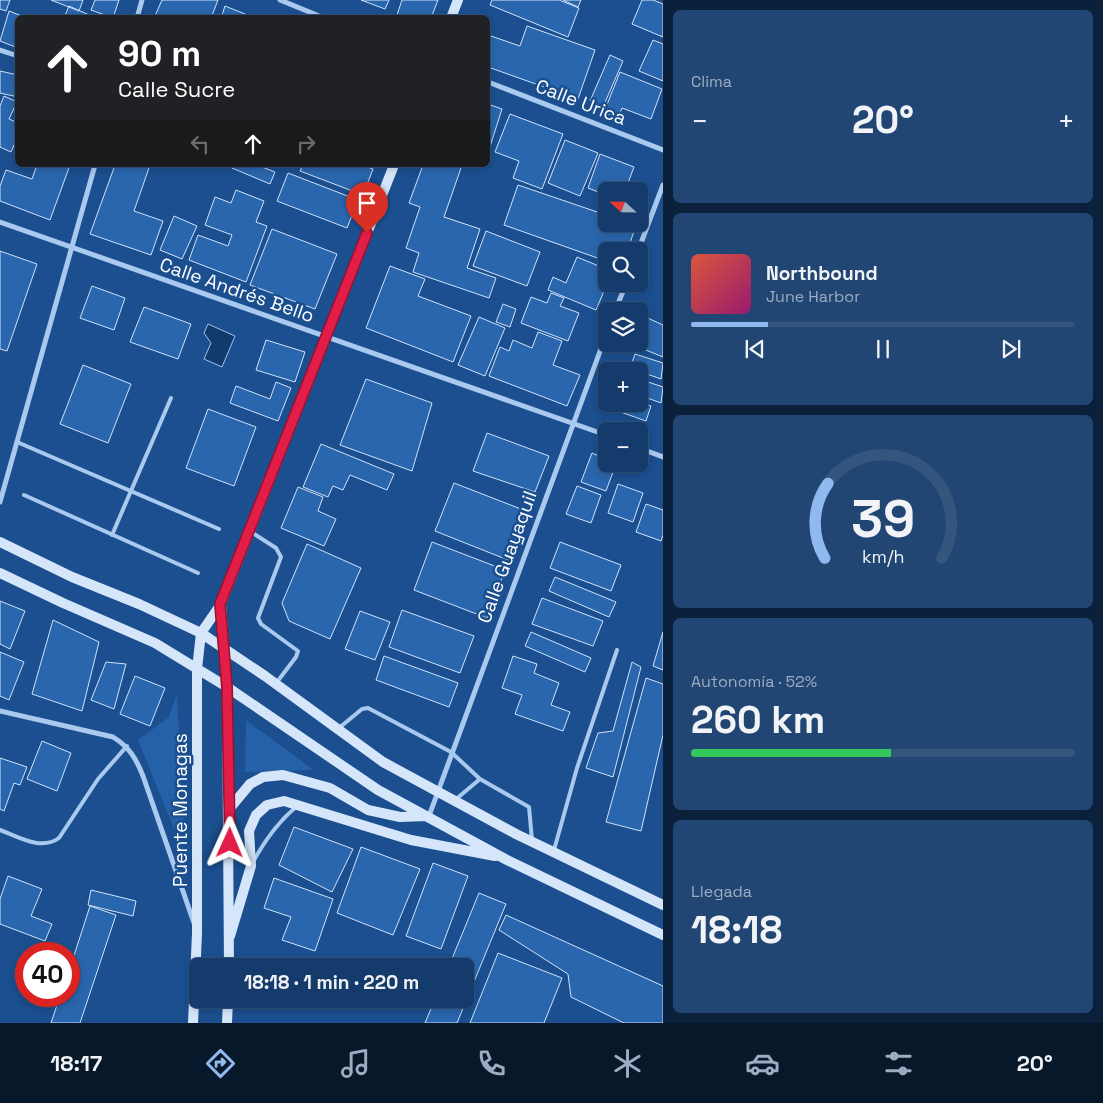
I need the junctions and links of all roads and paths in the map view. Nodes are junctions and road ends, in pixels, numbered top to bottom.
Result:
1 (142, 0) edge
2 (280, 0) edge
3 (458, 0) edge
4 (138, 15) edge
5 (317, 15) edge
6 (452, 15) edge
7 (0, 50) edge
8 (15, 55) edge
9 (490, 83) edge
10 (663, 150) edge
11 (94, 167) edge
12 (393, 167) edge
13 (663, 185) edge
14 (0, 222) edge
15 (641, 242) edge
16 (72, 249) junction
17 (327, 336) junction
18 (600, 352) edge
19 (171, 398) dead end
20 (573, 423) junction
21 (598, 433) edge
22 (17, 442) junction
23 (648, 451) edge
24 (663, 457) edge
25 (131, 491) junction
26 (24, 495) dead end
27 (0, 502) edge
28 (219, 529) dead end
29 (249, 530) junction
30 (112, 535) junction
31 (0, 542) edge
32 (0, 573) edge
33 (198, 574) dead end
34 (220, 604) junction
35 (201, 633) junction
36 (226, 648) junction
37 (617, 650) dead end
38 (194, 667) junction
39 (276, 684) junction
40 (227, 687) junction
41 (0, 711) edge
42 (337, 730) junction
43 (127, 746) junction
44 (451, 752) junction
45 (480, 779) junction
46 (438, 790) junction
47 (455, 800) junction
48 (299, 804) junction
49 (230, 808) junction
50 (429, 816) junction
51 (0, 830) edge
52 (532, 842) junction
53 (553, 852) junction
54 (504, 858) junction
55 (251, 866) junction
56 (663, 905) edge
57 (198, 933) junction
58 (663, 935) edge
59 (230, 936) junction
60 (229, 958) edge
61 (228, 1008) edge
62 (193, 1023) edge
63 (227, 1023) edge

1 - 4 street
2 - 5 street
3 - 6 main road
7 - 8 street
9 - 10 street, Calle Urica
11 - 16 street
12 - 17 main road, Puente Monagas
13 - 15 street
14 - 16 street, Calle Andrés Bello
16 - 17 street, Calle Andrés Bello
16 - 22 street
17 - 20 street, Calle Andrés Bello
17 - 29 main road, Puente Monagas
18 - 20 street, Calle Guayaquil
19 - 25 lane
20 - 21 street, Calle Andrés Bello
20 - 44 street, Calle Guayaquil
22 - 25 lane
22 - 27 street
23 - 24 street
25 - 28 lane
25 - 30 lane
26 - 30 lane
29 - 34 main road, Puente Monagas
29 - 39 lane
30 - 33 lane
31 - 35 main road
32 - 38 main road
34 - 35 main road, Puente Monagas
34 - 36 main road, Puente Monagas
35 - 36 main road
35 - 38 main road, Puente Monagas
36 - 39 main road
36 - 40 main road, Puente Monagas
37 - 53 lane
38 - 40 main road
38 - 57 main road, Puente Monagas
39 - 42 main road
40 - 49 main road, Puente Monagas
40 - 50 main road
41 - 43 street
42 - 44 lane
42 - 46 main road
43 - 51 lane
43 - 57 street
44 - 45 lane
44 - 46 street, Calle Guayaquil
45 - 47 lane
45 - 52 lane
46 - 47 main road
46 - 50 street, Calle Guayaquil
47 - 52 main road
48 - 54 main road
48 - 55 lane
48 - 55 main road
49 - 50 main road
49 - 59 main road, Puente Monagas
50 - 54 main road
52 - 53 main road
53 - 56 main road
54 - 58 main road
55 - 59 main road
57 - 62 main road, Puente Monagas
59 - 60 main road, Puente Monagas
61 - 63 main road

